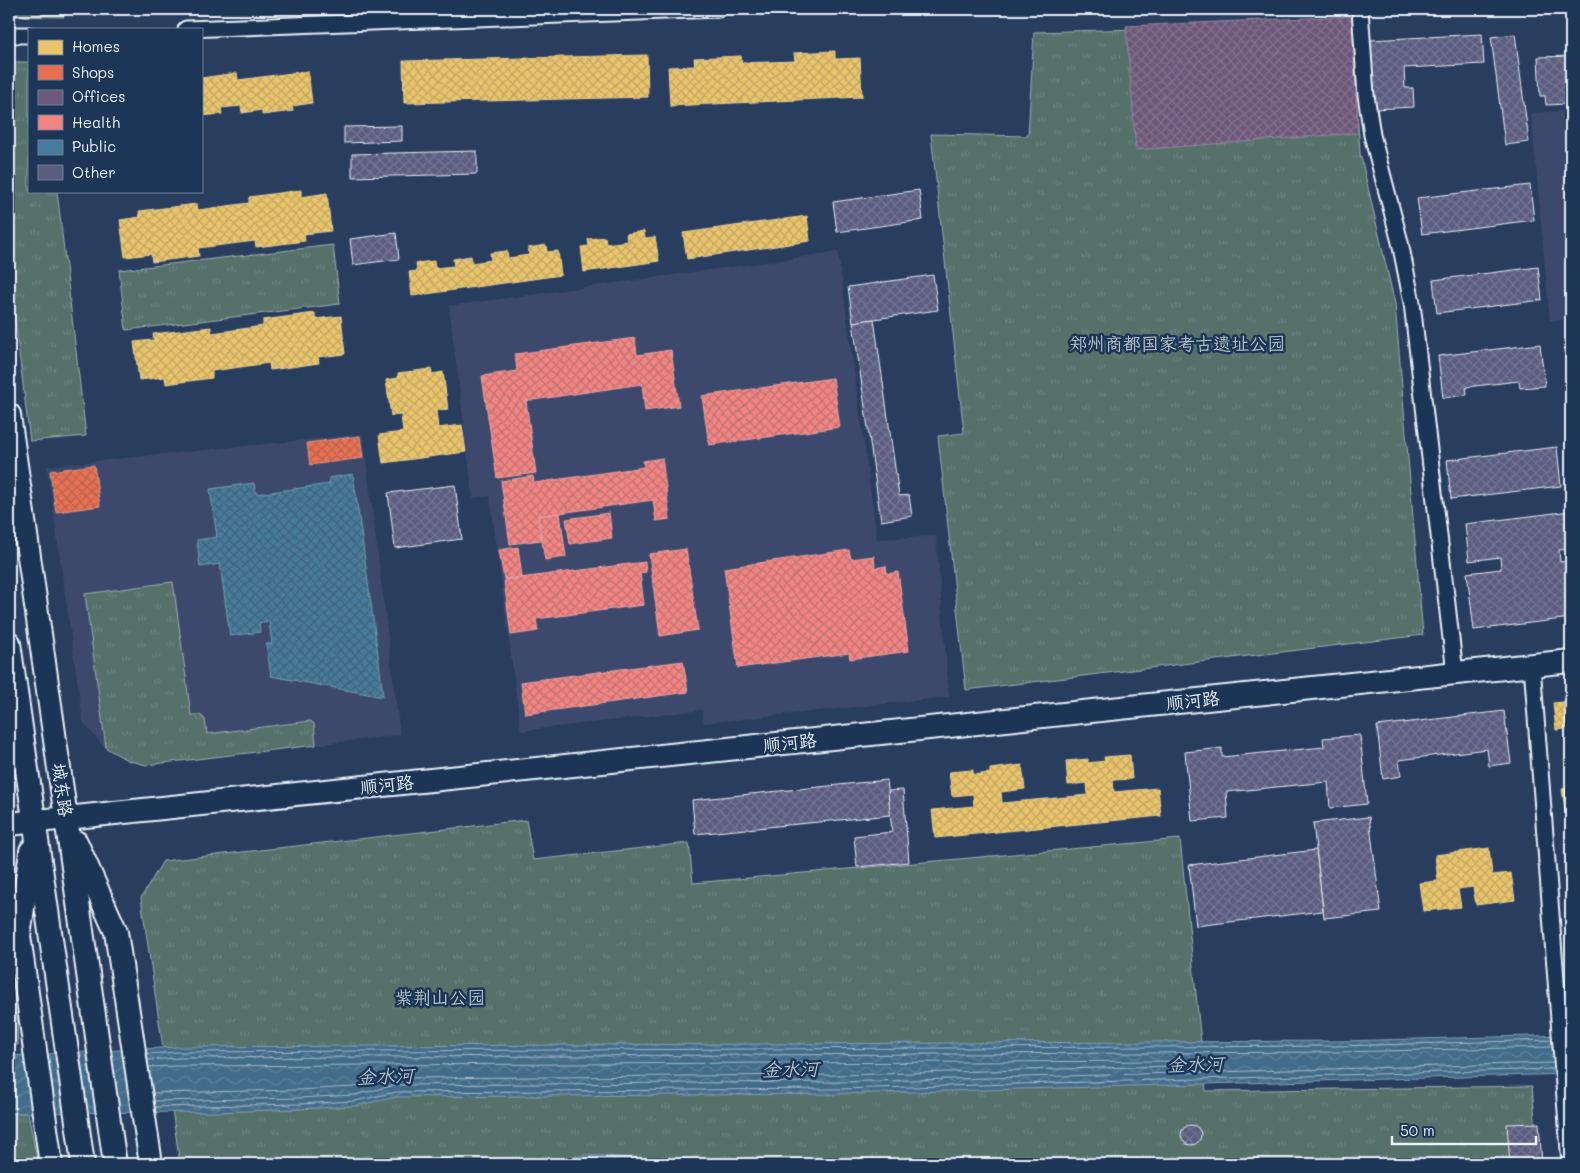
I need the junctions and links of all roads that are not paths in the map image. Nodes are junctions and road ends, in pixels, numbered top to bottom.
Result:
1 (718, 9) edge
2 (1360, 9) edge
3 (202, 28) edge
4 (9, 35) edge
5 (28, 35) edge
6 (9, 415) edge
7 (9, 643) edge
8 (1571, 661) edge
9 (1532, 665) junction
10 (1455, 673) junction
11 (66, 818) junction
12 (9, 824) edge
13 (34, 824) junction
14 (51, 1164) edge
15 (83, 1164) edge
16 (115, 1164) edge
17 (151, 1164) edge
18 (1570, 1164) edge

1 - 3 street
2 - 10 street
4 - 5 street
6 - 11 street, 城东路
7 - 13 street, 城东路
8 - 9 street, 顺河路
9 - 10 street, 顺河路
9 - 18 street
10 - 11 street, 顺河路
11 - 13 street, 顺河路
11 - 16 street, 城东路
11 - 17 street
12 - 13 street, 顺河路
13 - 14 street
13 - 15 street, 城东路

